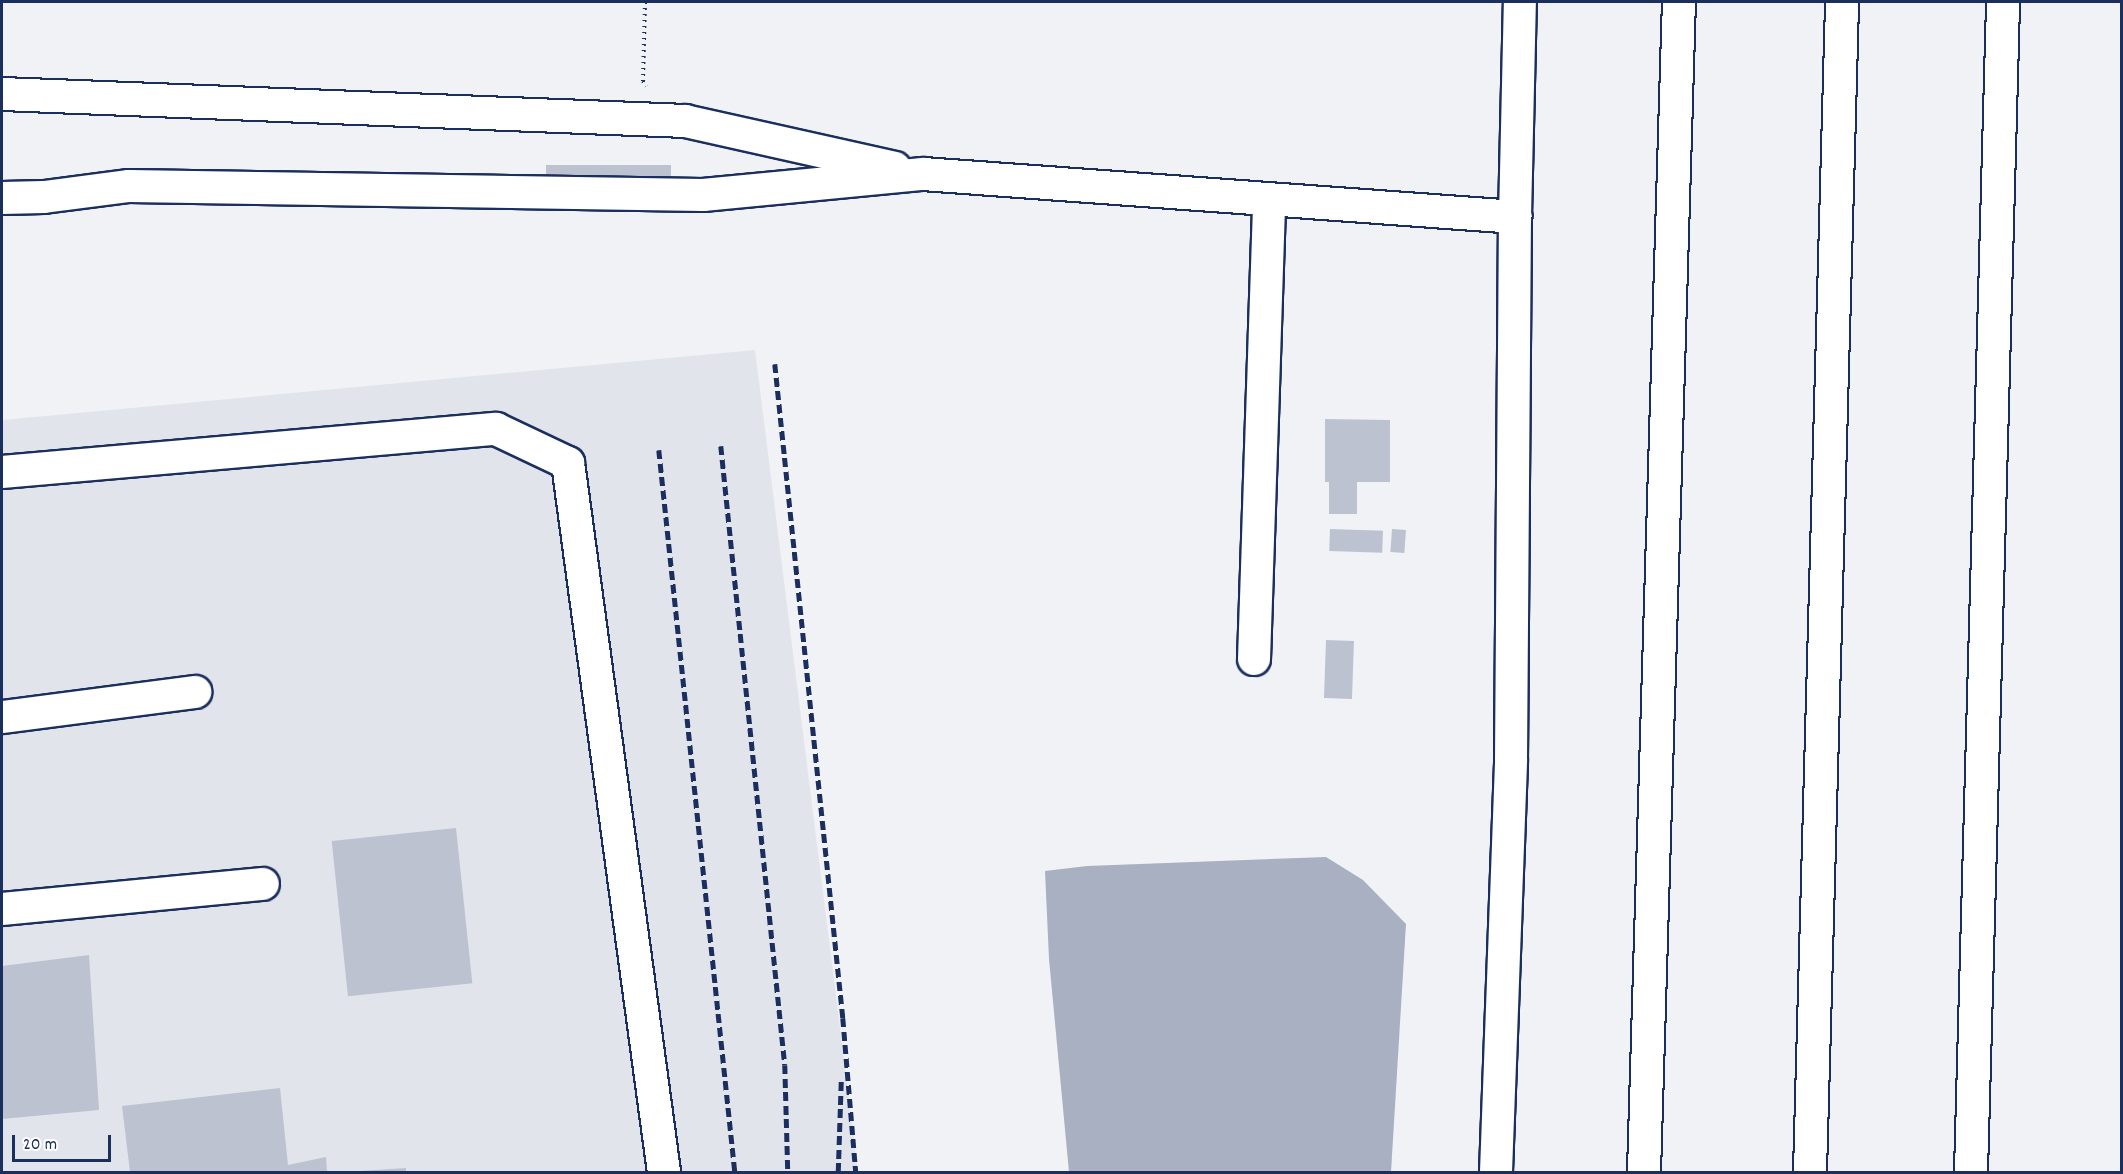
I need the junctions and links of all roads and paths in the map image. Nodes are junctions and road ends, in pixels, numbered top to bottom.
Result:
1 (1520, 2) edge
2 (1679, 2) edge
3 (1842, 2) edge
4 (2003, 2) edge
5 (2, 94) edge
6 (923, 174) junction
7 (2, 198) edge
8 (1269, 199) junction
9 (1515, 217) junction
10 (2, 472) edge
11 (1254, 659) dead end
12 (195, 692) dead end
13 (2, 717) edge
14 (263, 885) dead end
15 (2, 909) edge
16 (664, 1173) edge
17 (1496, 1173) edge
18 (1644, 1173) edge
19 (1810, 1173) edge
20 (1971, 1173) edge

1 - 9 lane
2 - 18 lane
3 - 19 lane
4 - 20 lane
5 - 6 lane
6 - 7 lane
6 - 8 lane
8 - 9 lane
8 - 11 lane
9 - 17 lane
10 - 16 lane
12 - 13 lane
14 - 15 lane

